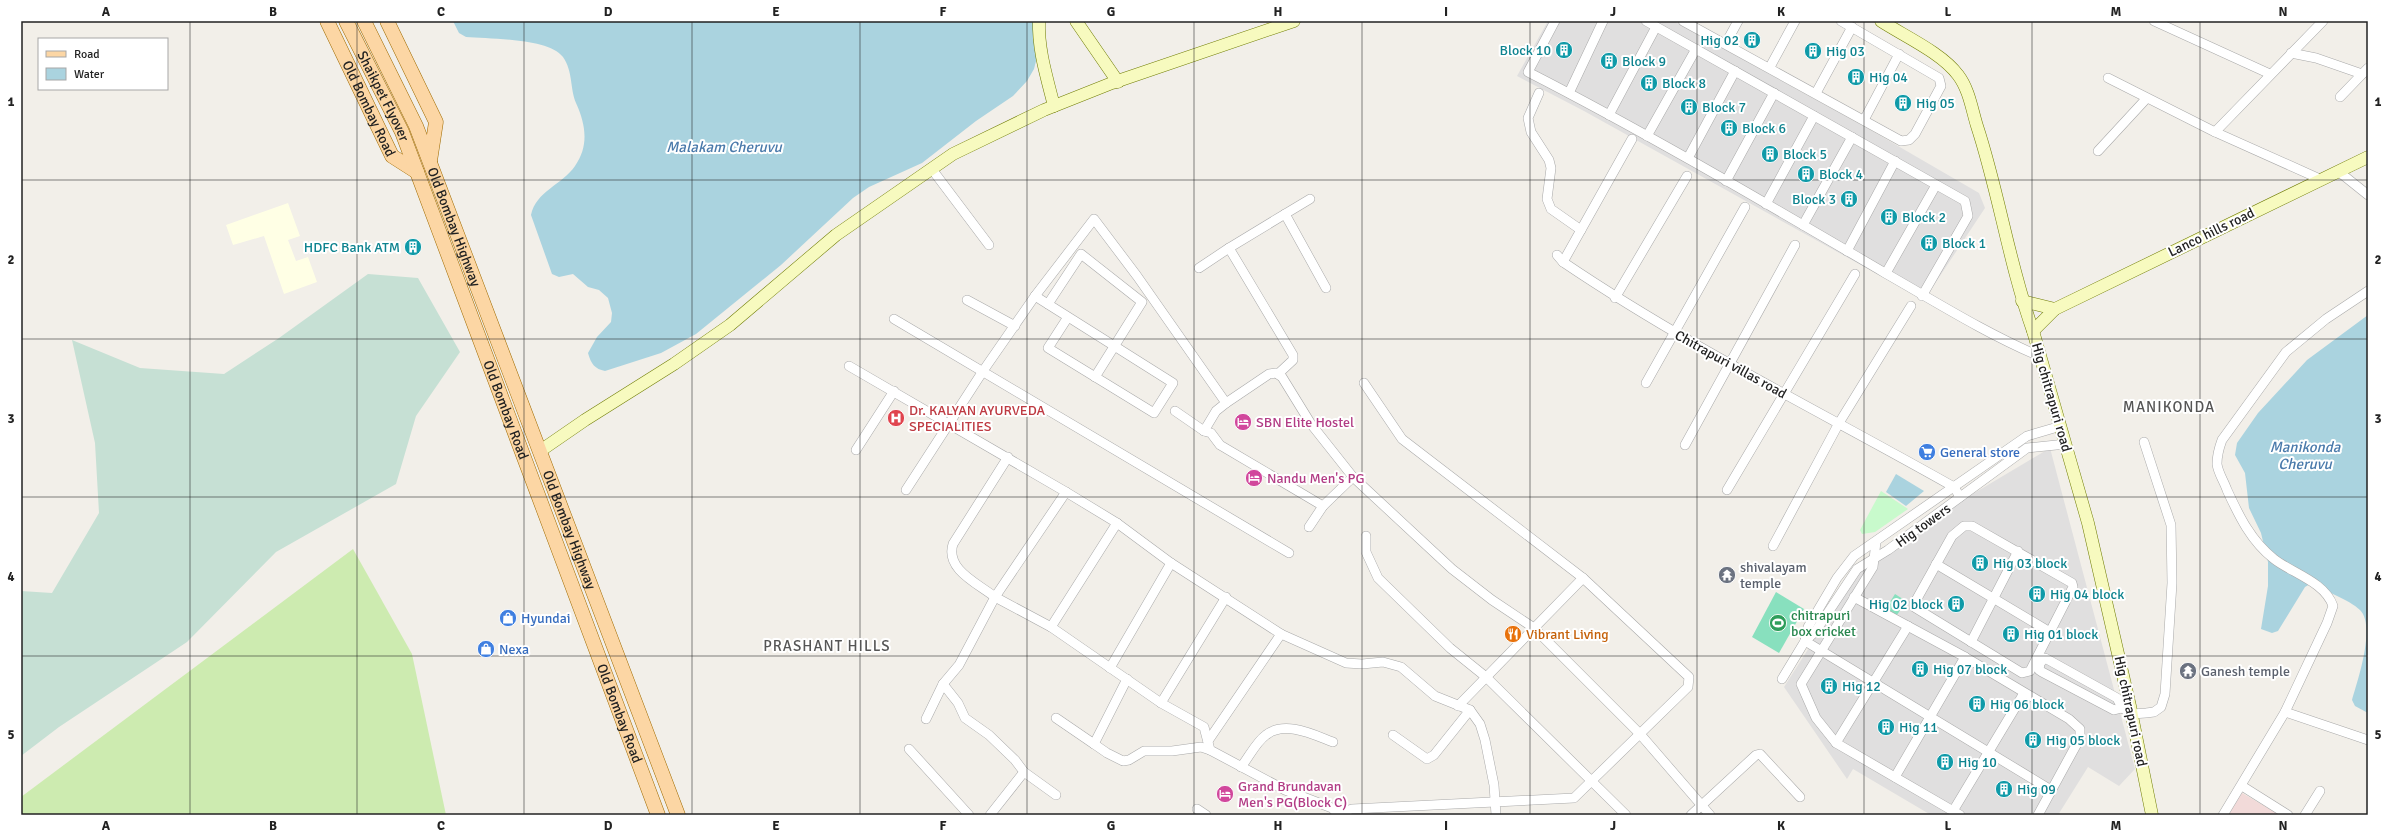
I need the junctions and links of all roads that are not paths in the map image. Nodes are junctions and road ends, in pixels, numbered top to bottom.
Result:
1 (327, 21) edge
2 (346, 21) edge
3 (364, 21) edge
4 (387, 21) edge
5 (1039, 21) edge
6 (1076, 21) edge
7 (1294, 21) edge
8 (1555, 21) edge
9 (1603, 21) edge
10 (1646, 21) edge
11 (1683, 21) edge
12 (1738, 21) edge
13 (1795, 21) edge
14 (1841, 21) edge
15 (1881, 21) edge
16 (2154, 21) edge
17 (2322, 21) edge
18 (1656, 27) junction
19 (1852, 27) junction
20 (1726, 43) junction
21 (1696, 49) junction
22 (2291, 52) junction
23 (1899, 54) junction
24 (1770, 67) junction
25 (1735, 71) junction
26 (2365, 71) edge
27 (2270, 74) junction
28 (2108, 78) dead end
29 (1118, 82) junction
30 (1539, 93) dead end
31 (1569, 93) junction
32 (1774, 93) junction
33 (1816, 93) junction
34 (2340, 97) dead end
35 (2146, 99) junction
36 (1054, 106) junction
37 (1609, 115) junction
38 (1814, 116) junction
39 (1864, 120) junction
40 (2215, 132) junction
41 (1647, 136) junction
42 (1852, 137) junction
43 (1632, 139) dead end
44 (2098, 151) dead end
45 (2368, 157) edge
46 (1688, 158) junction
47 (1895, 161) junction
48 (430, 162) junction
49 (931, 168) junction
50 (2338, 171) junction
51 (417, 172) junction
52 (1687, 176) dead end
53 (2320, 179) junction
54 (1726, 181) junction
55 (1936, 185) junction
56 (2368, 195) edge
57 (1310, 199) dead end
58 (1766, 204) junction
59 (1745, 207) dead end
60 (1285, 214) junction
61 (1803, 225) junction
62 (1581, 230) junction
63 (989, 245) dead end
64 (1795, 245) dead end
65 (1229, 248) junction
66 (1847, 251) junction
67 (1199, 268) dead end
68 (1886, 273) junction
69 (1855, 274) dead end
70 (1326, 288) dead end
71 (2368, 291) edge
72 (1035, 296) junction
73 (1922, 296) junction
74 (1615, 298) junction
75 (967, 300) dead end
76 (2022, 301) junction
77 (1048, 304) junction
78 (1911, 306) dead end
79 (2055, 309) junction
80 (1068, 317) junction
81 (894, 319) dead end
82 (1014, 326) junction
83 (2033, 331) junction
84 (1673, 332) junction
85 (1115, 347) junction
86 (2039, 356) junction
87 (1729, 363) junction
88 (849, 366) dead end
89 (983, 371) junction
90 (1278, 374) junction
91 (1095, 377) junction
92 (1364, 383) dead end
93 (1646, 383) dead end
94 (894, 391) junction
95 (1784, 393) junction
96 (1226, 403) junction
97 (1175, 411) dead end
98 (1839, 422) junction
99 (949, 424) junction
100 (2061, 426) junction
101 (1204, 431) junction
102 (2144, 442) dead end
103 (2066, 444) junction
104 (1685, 445) dead end
105 (856, 450) dead end
106 (540, 451) junction
107 (1008, 457) junction
108 (1353, 477) junction
109 (1954, 487) junction
110 (906, 490) dead end
111 (1727, 490) dead end
112 (1066, 492) junction
113 (1960, 497) junction
114 (1323, 506) junction
115 (1117, 523) junction
116 (1309, 528) dead end
117 (1366, 536) dead end
118 (1876, 542) junction
119 (1773, 546) dead end
120 (2018, 551) junction
121 (1289, 553) dead end
122 (1873, 559) junction
123 (1171, 563) junction
124 (1936, 564) junction
125 (1583, 578) junction
126 (995, 597) junction
127 (1226, 597) junction
128 (1854, 598) junction
129 (1994, 598) junction
130 (1908, 626) junction
131 (1051, 627) junction
132 (1534, 628) junction
133 (2050, 632) junction
134 (1281, 634) junction
135 (1806, 641) junction
136 (1970, 642) junction
137 (1821, 651) junction
138 (1965, 657) junction
139 (2038, 662) junction
140 (1110, 668) junction
141 (1486, 677) junction
142 (1127, 679) junction
143 (1782, 679) dead end
144 (1873, 683) junction
145 (943, 684) junction
146 (2024, 693) junction
147 (1161, 703) junction
148 (1458, 706) junction
149 (1470, 710) junction
150 (2127, 711) junction
151 (2285, 712) junction
152 (1930, 717) junction
153 (1056, 718) dead end
154 (926, 719) dead end
155 (1640, 734) junction
156 (1393, 735) dead end
157 (2368, 740) edge
158 (1333, 742) dead end
159 (1836, 742) junction
160 (1094, 744) junction
161 (1209, 746) junction
162 (909, 749) dead end
163 (1988, 753) junction
164 (1241, 767) junction
165 (1024, 772) junction
166 (1895, 777) junction
167 (1593, 780) junction
168 (2242, 786) junction
169 (2051, 790) junction
170 (2320, 791) dead end
171 (1056, 795) dead end
172 (1800, 796) dead end
173 (1495, 801) junction
174 (1701, 806) junction
175 (1197, 809) dead end
176 (1957, 813) edge
177 (1338, 814) edge
178 (658, 815) edge
179 (678, 815) edge
180 (969, 815) edge
181 (990, 815) edge
182 (1206, 815) edge
183 (1496, 815) edge
184 (1626, 815) edge
185 (1691, 815) edge
186 (1710, 815) edge
187 (2038, 815) edge
188 (2152, 815) edge
189 (2222, 815) edge
190 (2288, 815) edge
191 (2305, 815) edge

1 - 51 main road, Old Bombay Road
2 - 51 main road, Shaikpet Flyover
3 - 48 main road, Shaikpet Flyover
4 - 48 main road, Old Bombay Highway
5 - 36 street
6 - 29 street
7 - 29 street
8 - 31 street
9 - 31 street
10 - 18 street
11 - 20 street
12 - 20 street
13 - 24 street
14 - 19 street
15 - 76 street, Hig chitrapuri road
16 - 27 street
17 - 22 street
18 - 21 street
18 - 37 street
19 - 23 street
19 - 33 street
20 - 24 street
21 - 25 street
21 - 41 street
22 - 26 street
22 - 27 street
23 - 39 street
23 - 39 street
24 - 33 street
25 - 32 street
25 - 46 street
26 - 34 street
27 - 40 street
28 - 35 street
29 - 36 street
30 - 62 street
31 - 37 street
32 - 38 street
32 - 54 street
33 - 39 street
35 - 40 street
35 - 44 street
36 - 49 street
37 - 41 street
38 - 42 street
38 - 58 street
40 - 53 street
41 - 46 street
42 - 47 street
42 - 61 street
43 - 62 street
45 - 50 street, Lanco hills road
46 - 54 street
47 - 55 street
47 - 66 street
48 - 106 main road, Old Bombay Highway
49 - 63 street
49 - 106 street
50 - 53 street, Lanco hills road
50 - 56 street
51 - 178 main road, Old Bombay Road
52 - 74 street
53 - 79 street, Lanco hills road
54 - 58 street
55 - 68 street
55 - 73 street
57 - 60 street
58 - 61 street
59 - 84 street
60 - 65 street
60 - 70 street
61 - 66 street
62 - 74 street, Chitrapuri villas road
64 - 87 street
65 - 67 street
65 - 90 street
66 - 68 street
68 - 73 street
69 - 95 street
71 - 151 street
72 - 77 street
72 - 82 street
72 - 96 street
73 - 86 street
74 - 84 street, Chitrapuri villas road
75 - 82 street
76 - 79 street
76 - 83 street, Hig chitrapuri road
77 - 80 street
77 - 85 street
78 - 98 street
79 - 83 street, Lanco hills road
80 - 85 street
80 - 91 street
81 - 89 street
82 - 89 street
83 - 86 street, Hig chitrapuri road
84 - 87 street, Chitrapuri villas road
84 - 93 street
85 - 91 street
85 - 91 street
86 - 100 street, Hig chitrapuri road
87 - 95 street, Chitrapuri villas road
87 - 104 street
88 - 94 street
89 - 99 street
89 - 121 street
90 - 96 street
90 - 108 street
92 - 125 street
94 - 99 street
94 - 105 street
95 - 98 street, Chitrapuri villas road
95 - 111 street
96 - 101 street
97 - 101 street
98 - 109 street, Chitrapuri villas road
98 - 119 street
99 - 107 street
99 - 110 street
100 - 103 street, Hig chitrapuri road
100 - 109 street
101 - 114 street
102 - 150 street
103 - 113 street, Hig towers
103 - 150 street, Hig chitrapuri road
106 - 179 main road, Old Bombay Highway
107 - 112 street
107 - 126 street
108 - 114 street
108 - 132 street
109 - 113 street
109 - 118 street
112 - 115 street
112 - 126 street
113 - 122 street, Hig towers
114 - 116 street
115 - 123 street
115 - 131 street
117 - 141 street
118 - 122 street
118 - 135 street
120 - 124 street
120 - 129 street
120 - 133 street
122 - 128 street
122 - 135 street, Hig towers
123 - 127 street
123 - 140 street
124 - 129 street
124 - 136 street
125 - 132 street
125 - 155 street
126 - 131 street
126 - 145 street
127 - 134 street
127 - 147 street
128 - 130 street
128 - 137 street
129 - 133 street
129 - 136 street
130 - 138 street
130 - 144 street
131 - 140 street
132 - 141 street
132 - 155 street
133 - 139 street
134 - 148 street
134 - 161 street
135 - 137 street
135 - 143 street
136 - 139 street
137 - 144 street
137 - 159 street
138 - 146 street
138 - 152 street
139 - 150 street
139 - 150 street
140 - 142 street
141 - 148 street
141 - 167 street
142 - 147 street
142 - 160 street
144 - 152 street
144 - 159 street
145 - 154 street
145 - 165 street
146 - 163 street
146 - 169 street
147 - 161 street
148 - 149 street
149 - 156 street
149 - 173 street
150 - 188 street, Hig chitrapuri road
151 - 157 street
151 - 168 street
152 - 163 street
152 - 166 street
153 - 160 street
155 - 167 street
155 - 174 street
158 - 164 street
159 - 166 street
160 - 161 street
161 - 164 street
162 - 180 street
163 - 169 street
163 - 176 street
164 - 177 street
165 - 171 street
165 - 181 street
166 - 176 street
167 - 173 street
167 - 184 street
168 - 189 street
168 - 190 street
169 - 187 street
170 - 191 street
172 - 174 street
173 - 177 street
173 - 183 street
174 - 185 street
174 - 186 street
175 - 182 street

